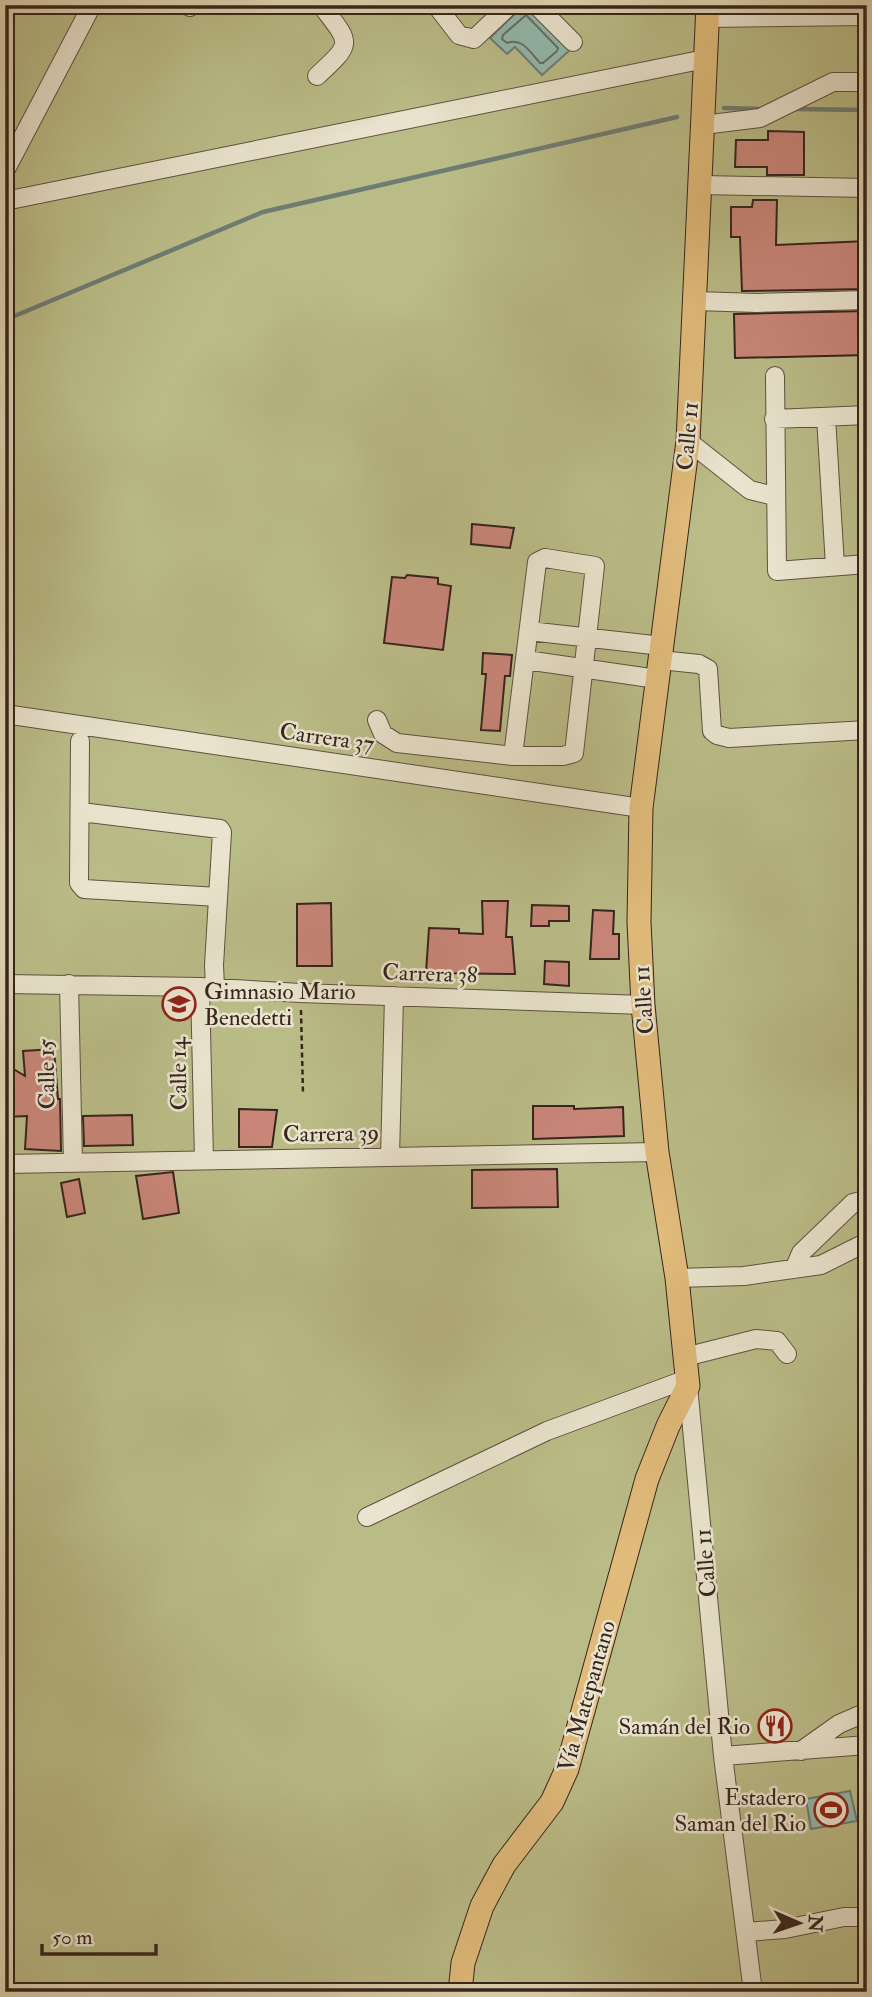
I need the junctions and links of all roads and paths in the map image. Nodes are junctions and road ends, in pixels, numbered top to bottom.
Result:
1 (92, 5) edge
2 (321, 5) edge
3 (436, 5) edge
4 (510, 5) edge
5 (536, 5) edge
6 (707, 12) edge
7 (867, 16) edge
8 (573, 42) dead end
9 (705, 59) junction
10 (317, 76) dead end
11 (867, 82) edge
12 (703, 125) junction
13 (5, 171) edge
14 (701, 185) junction
15 (867, 188) edge
16 (5, 201) edge
17 (867, 300) edge
18 (696, 301) junction
19 (775, 376) dead end
20 (867, 415) edge
21 (826, 417) junction
22 (774, 419) junction
23 (688, 441) junction
24 (774, 496) junction
25 (867, 564) edge
26 (835, 566) junction
27 (529, 631) junction
28 (587, 638) junction
29 (526, 660) junction
30 (659, 661) junction
31 (584, 669) junction
32 (5, 714) edge
33 (377, 720) dead end
34 (867, 730) edge
35 (80, 741) dead end
36 (513, 756) junction
37 (641, 808) junction
38 (81, 811) junction
39 (218, 897) junction
40 (5, 984) edge
41 (69, 984) junction
42 (207, 987) junction
43 (300, 993) junction
44 (394, 996) junction
45 (643, 1005) junction
46 (303, 1094) dead end
47 (657, 1152) junction
48 (390, 1157) junction
49 (204, 1160) junction
50 (73, 1163) junction
51 (5, 1164) edge
52 (867, 1205) edge
53 (867, 1242) edge
54 (794, 1269) junction
55 (677, 1278) junction
56 (787, 1354) dead end
57 (687, 1374) junction
58 (367, 1517) dead end
59 (867, 1712) edge
60 (867, 1745) edge
61 (801, 1751) junction
62 (723, 1756) junction
63 (867, 1917) edge
64 (746, 1932) junction
65 (460, 1992) edge
66 (753, 1992) edge

1 - 13 street
2 - 10 street
3 - 4 street
5 - 8 street
6 - 7 street
6 - 9 main road, Calle 11
9 - 12 main road, Calle 11
9 - 16 street
11 - 12 street
12 - 14 main road, Calle 11
14 - 15 street
14 - 18 main road, Calle 11
17 - 18 street
18 - 23 main road, Calle 11
19 - 22 street
20 - 21 street
21 - 22 street
21 - 26 street
22 - 24 street
23 - 24 street
23 - 30 main road, Calle 11
24 - 26 street
25 - 26 street
27 - 28 street
27 - 28 street
27 - 29 street
28 - 30 street
28 - 31 street
29 - 31 street
29 - 36 street
30 - 31 street
30 - 34 street
30 - 37 main road, Calle 11
31 - 36 street
32 - 37 street, Carrera 37
33 - 36 street
35 - 38 street
37 - 45 main road, Calle 11
38 - 39 street, Calle 14
38 - 39 street
39 - 42 street, Calle 14
40 - 41 street, Carrera 38
41 - 42 street, Carrera 38
41 - 50 street, Calle 15
42 - 43 street, Carrera 38
42 - 49 street, Calle 14
43 - 44 street, Carrera 38
43 - 46 path
44 - 45 street, Carrera 38
44 - 48 street
45 - 47 main road, Calle 11
47 - 48 street, Carrera 39
47 - 55 main road, Calle 11
48 - 49 street, Carrera 39
49 - 50 street, Carrera 39
50 - 51 street, Carrera 39
52 - 54 street
53 - 54 street
54 - 55 street
55 - 57 main road, Calle 11
56 - 57 street
57 - 58 street
57 - 62 street, Calle 11
57 - 65 main road, Vía Matepantano
59 - 61 street
60 - 61 street
61 - 62 street
62 - 64 street, Calle 11
63 - 64 street
64 - 66 street, Calle 11

